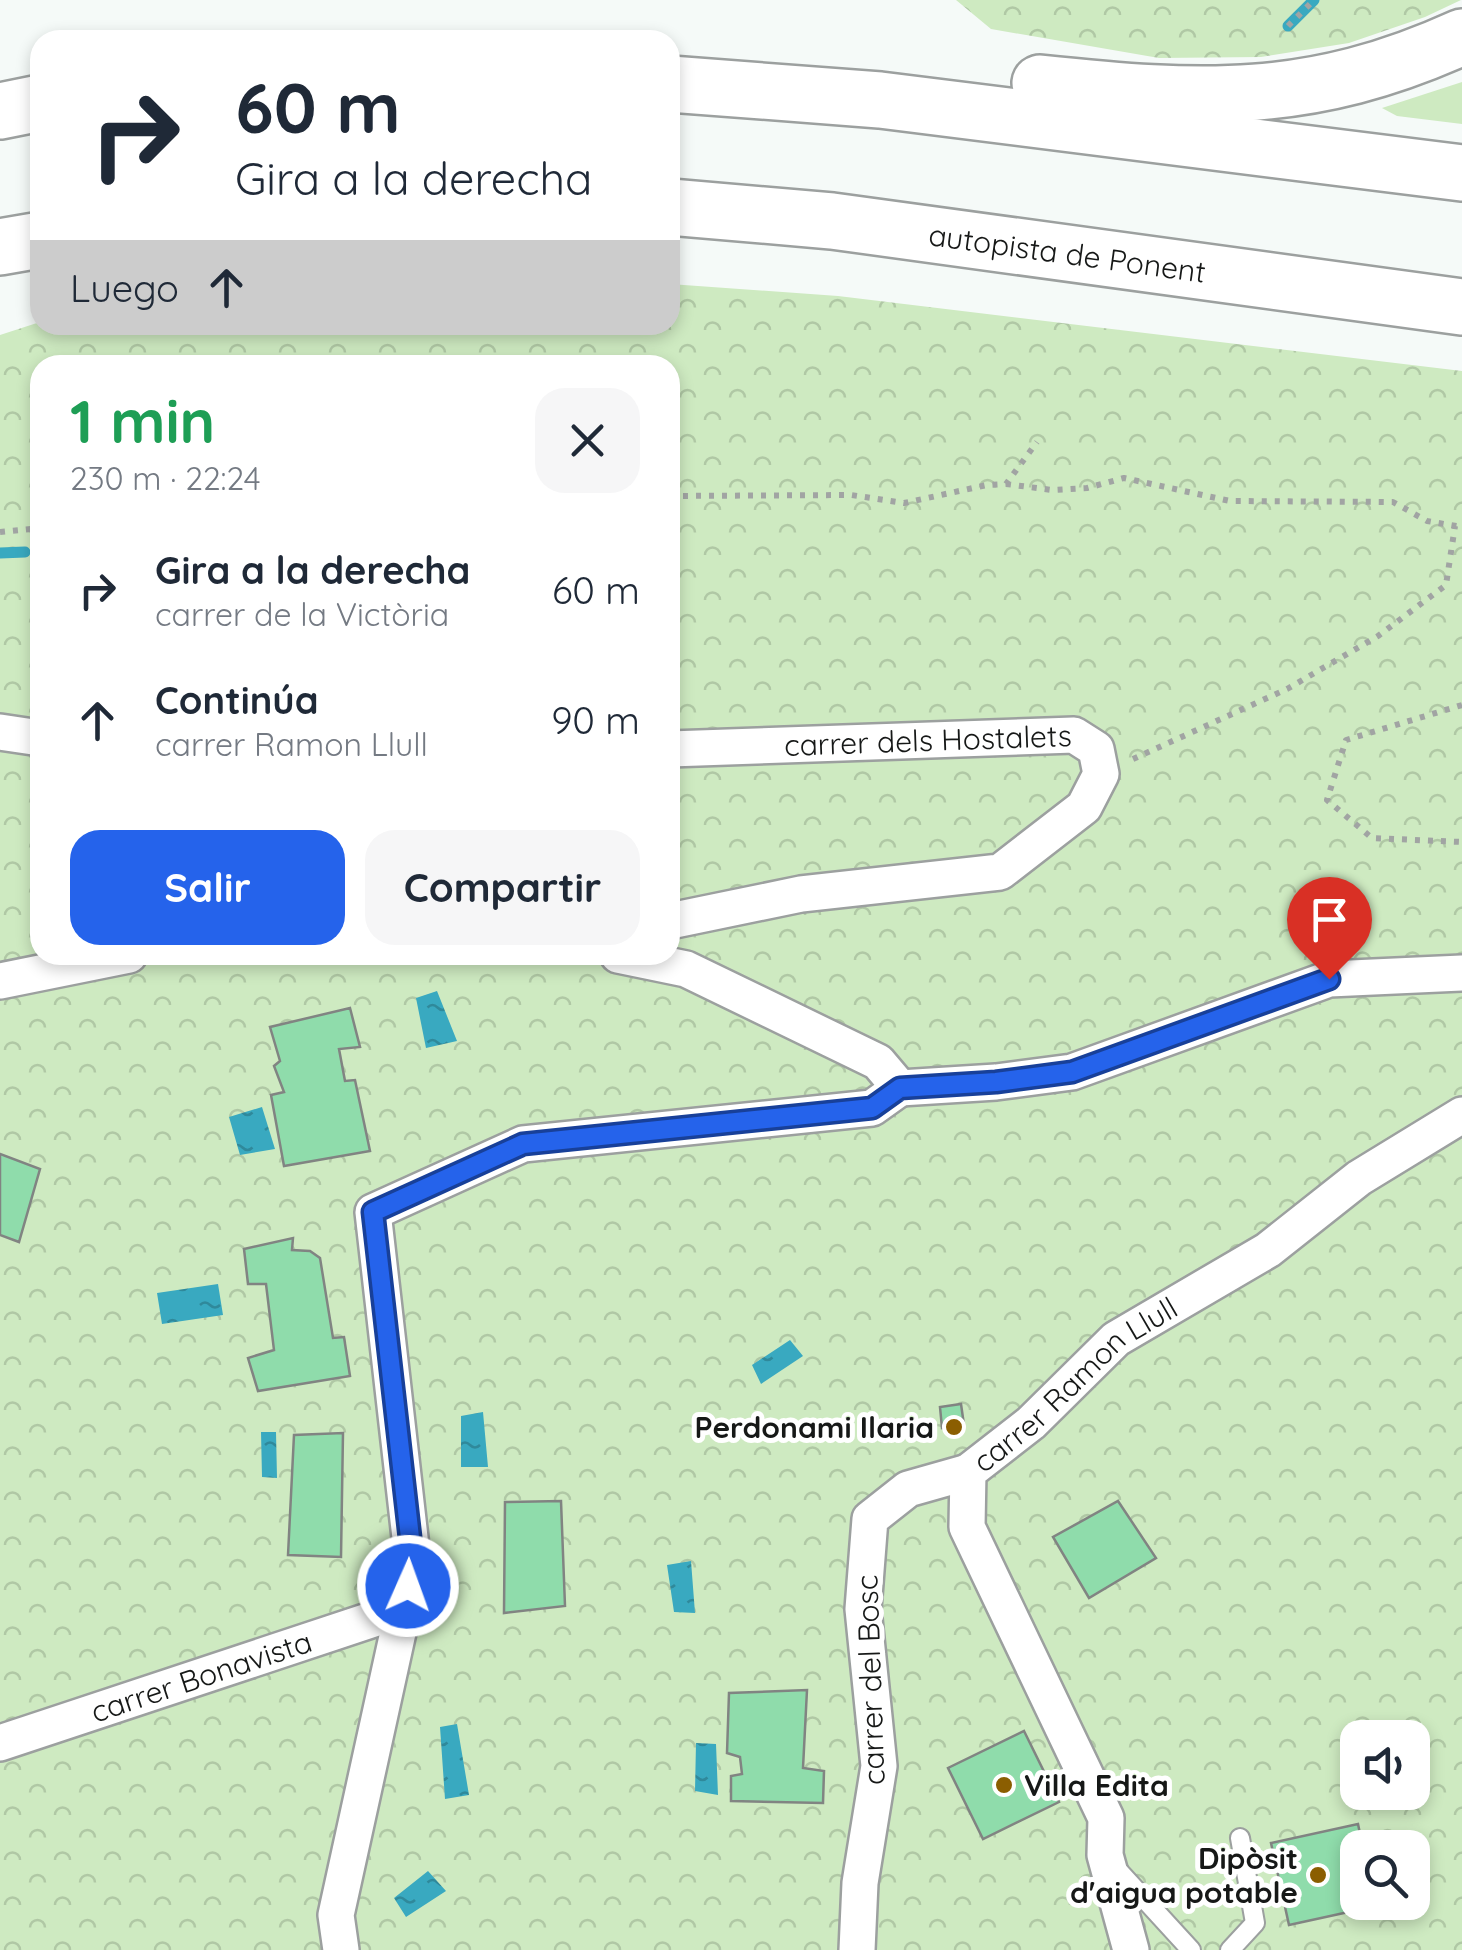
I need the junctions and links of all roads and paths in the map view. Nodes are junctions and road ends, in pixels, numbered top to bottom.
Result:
1 (1314, 0) edge
2 (1288, 26) dead end
3 (1462, 37) edge
4 (680, 85) edge
5 (880, 100) junction
6 (30, 105) edge
7 (0, 111) edge
8 (1462, 172) edge
9 (680, 208) edge
10 (30, 242) edge
11 (0, 247) edge
12 (1462, 306) edge
13 (1037, 442) dead end
14 (1006, 484) junction
15 (680, 496) edge
16 (1458, 527) edge
17 (30, 529) edge
18 (0, 532) edge
19 (1462, 705) edge
20 (0, 732) edge
21 (30, 736) edge
22 (680, 749) edge
23 (1101, 774) junction
24 (1462, 842) edge
25 (680, 919) edge
26 (79, 965) edge
27 (667, 965) edge
28 (1462, 973) edge
29 (0, 981) edge
30 (900, 1088) junction
31 (1462, 1116) edge
32 (968, 1472) junction
33 (404, 1608) junction
34 (0, 1743) edge
35 (1240, 1838) dead end
36 (1104, 1856) junction
37 (340, 1950) edge
38 (857, 1950) edge
39 (1131, 1950) edge
40 (1191, 1950) edge
41 (1230, 1950) edge

1 - 2 path
3 - 5 highway
4 - 5 highway
5 - 8 highway
6 - 7 highway
9 - 12 highway, autopista de Ponent
10 - 11 highway
13 - 14 path
14 - 15 path
14 - 16 path
16 - 23 path
17 - 18 path
19 - 24 path
20 - 21 street
22 - 23 street, carrer dels Hostalets
23 - 25 street, carrer dels Hostalets
26 - 29 street
27 - 30 street
28 - 30 street
30 - 33 street
31 - 32 street, carrer Ramon Llull
32 - 36 street, carrer Ramon Llull
32 - 38 street, carrer del Bosc
33 - 34 street, carrer Bonavista
33 - 37 street
35 - 41 lane
36 - 39 street, carrer Ramon Llull
36 - 40 lane

